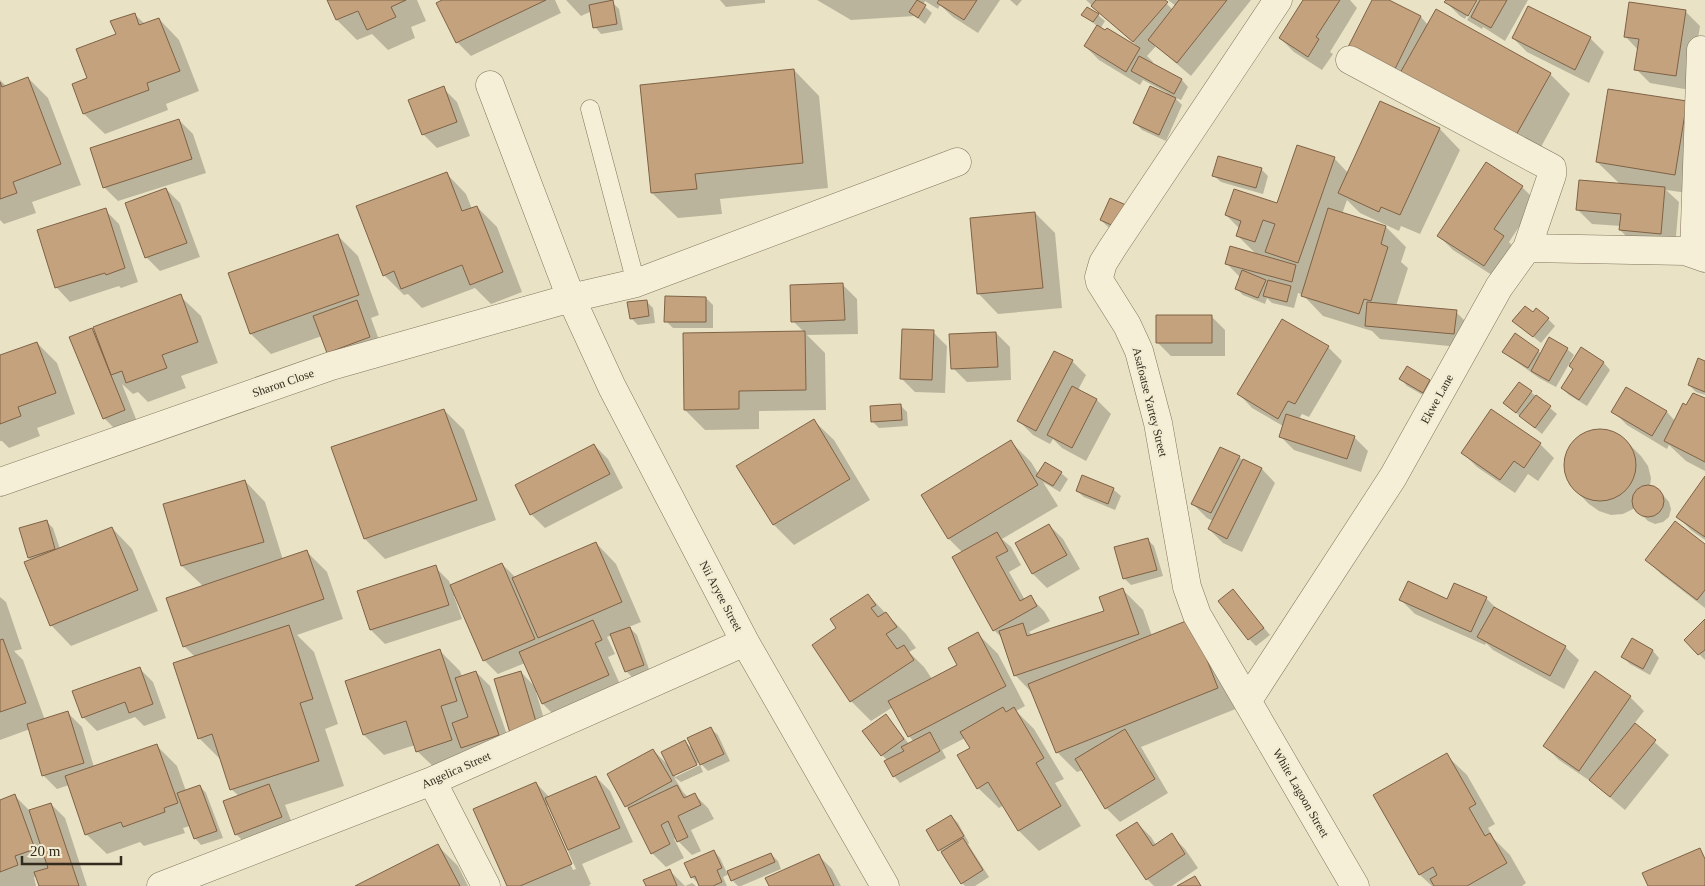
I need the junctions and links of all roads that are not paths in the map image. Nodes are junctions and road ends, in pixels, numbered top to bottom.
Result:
1 (1278, 0) edge
2 (1701, 50) dead end
3 (1350, 60) dead end
4 (490, 85) dead end
5 (590, 109) dead end
6 (957, 162) dead end
7 (1526, 248) junction
8 (1700, 256) edge
9 (636, 283) junction
10 (571, 298) junction
11 (0, 482) edge
12 (745, 642) junction
13 (1248, 700) junction
14 (432, 781) junction
15 (161, 886) edge
16 (486, 886) edge
17 (885, 886) edge
18 (1355, 886) edge

1 - 13 street, Asafoatse Yartey Street
2 - 8 street
3 - 7 street, Ekwe Lane
4 - 10 street, Nii Aryee Street
5 - 9 lane
6 - 9 street, Sharon Close
7 - 8 street
7 - 13 street, Ekwe Lane
9 - 10 street, Sharon Close
10 - 11 street, Sharon Close
10 - 12 street, Nii Aryee Street
12 - 14 street, Angelica Street
12 - 17 street, Nii Aryee Street
13 - 18 street, White Lagoon Street
14 - 15 street, Angelica Street
14 - 16 street

